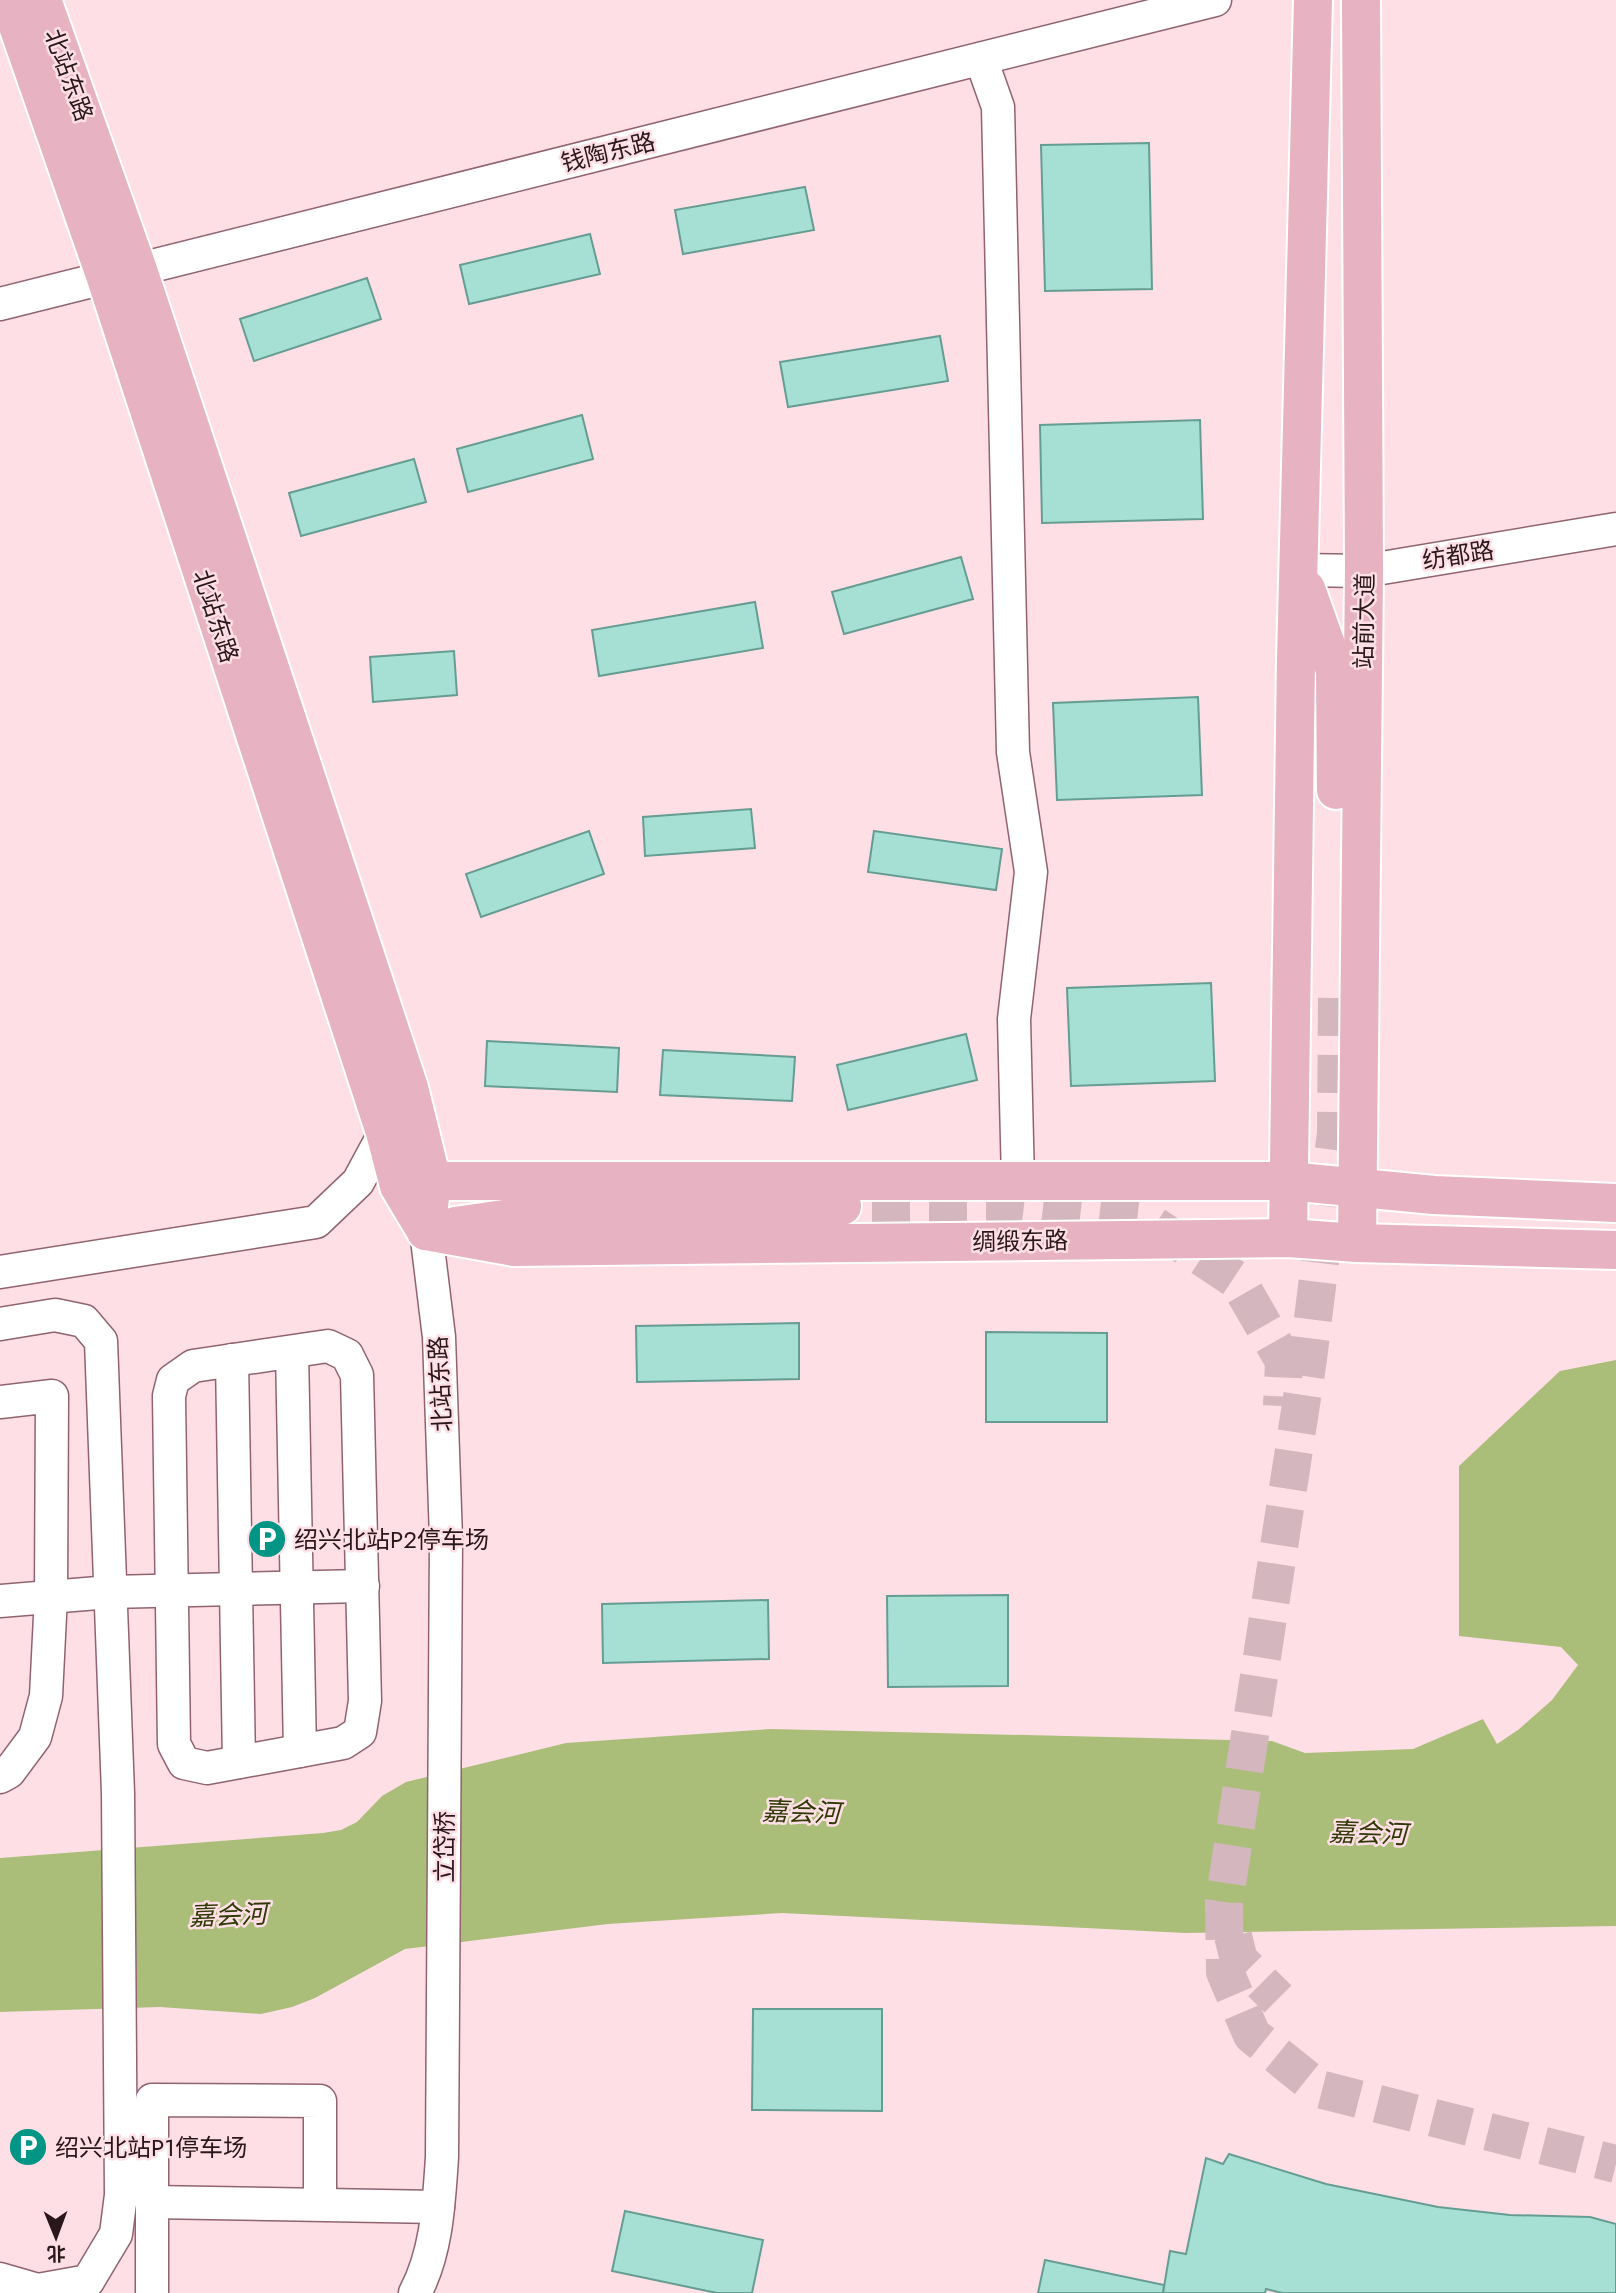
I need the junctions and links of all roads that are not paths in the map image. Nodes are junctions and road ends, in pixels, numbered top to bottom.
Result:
1 (9, 0) edge
2 (42, 0) edge
3 (1215, 0) edge
4 (1313, 0) edge
5 (1362, 0) edge
6 (981, 59) junction
7 (122, 274) junction
8 (0, 304) edge
9 (1616, 529) edge
10 (1299, 570) junction
11 (1364, 571) junction
12 (1337, 998) tunnel mouth
13 (385, 1132) junction
14 (432, 1181) junction
15 (1018, 1181) junction
16 (1288, 1181) junction
17 (1358, 1188) junction
18 (1616, 1203) edge
19 (872, 1205) tunnel mouth
20 (425, 1230) junction
21 (1288, 1238) junction
22 (1357, 1243) junction
23 (1616, 1250) edge
24 (0, 1272) edge
25 (0, 1324) edge
26 (292, 1352) junction
27 (232, 1360) junction
28 (0, 1402) edge
29 (446, 1538) joint
30 (0, 1580) edge
31 (363, 1586) junction
32 (296, 1587) junction
33 (236, 1589) junction
34 (172, 1590) junction
35 (110, 1592) junction
36 (51, 1596) junction
37 (0, 1601) edge
38 (11, 1749) edge
39 (300, 1751) junction
40 (239, 1762) junction
41 (0, 1777) edge
42 (151, 2202) junction
43 (320, 2204) junction
44 (438, 2207) junction
45 (0, 2279) edge
46 (152, 2293) edge
47 (415, 2293) edge

1 - 7 main road, 北站东路
2 - 7 main road, 北站东路
3 - 6 street, 钱陶东路
4 - 10 main road
5 - 11 main road, 站前大道
6 - 7 street, 钱陶东路
6 - 15 street
7 - 8 street, 钱陶东路
7 - 13 main road, 北站东路
7 - 14 main road, 北站东路
9 - 11 street, 纺都路
10 - 11 street, 纺都路
10 - 12 main road
10 - 16 main road
11 - 17 main road, 站前大道
13 - 20 main road, 北站东路
13 - 24 street
14 - 15 main road
14 - 20 main road, 北站东路
15 - 16 main road
16 - 17 main road
16 - 21 main road
17 - 18 main road
17 - 22 main road, 站前大道
19 - 20 main road
20 - 21 main road, 绸缎东路
20 - 29 street, 北站东路
21 - 22 main road, 绸缎东路
22 - 23 main road, 绸缎东路
25 - 35 street
26 - 27 street
26 - 31 street
26 - 32 street
27 - 33 street
27 - 34 street
28 - 36 street
29 - 44 street, 立岱桥
30 - 36 street
31 - 32 street
31 - 39 street
32 - 33 street
32 - 39 street
33 - 34 street
33 - 40 street
34 - 35 street
34 - 40 street
35 - 36 street
35 - 45 street
36 - 37 street
36 - 38 street
38 - 41 street
39 - 40 street
42 - 43 street
42 - 43 street
42 - 46 street
43 - 44 street
44 - 47 street

